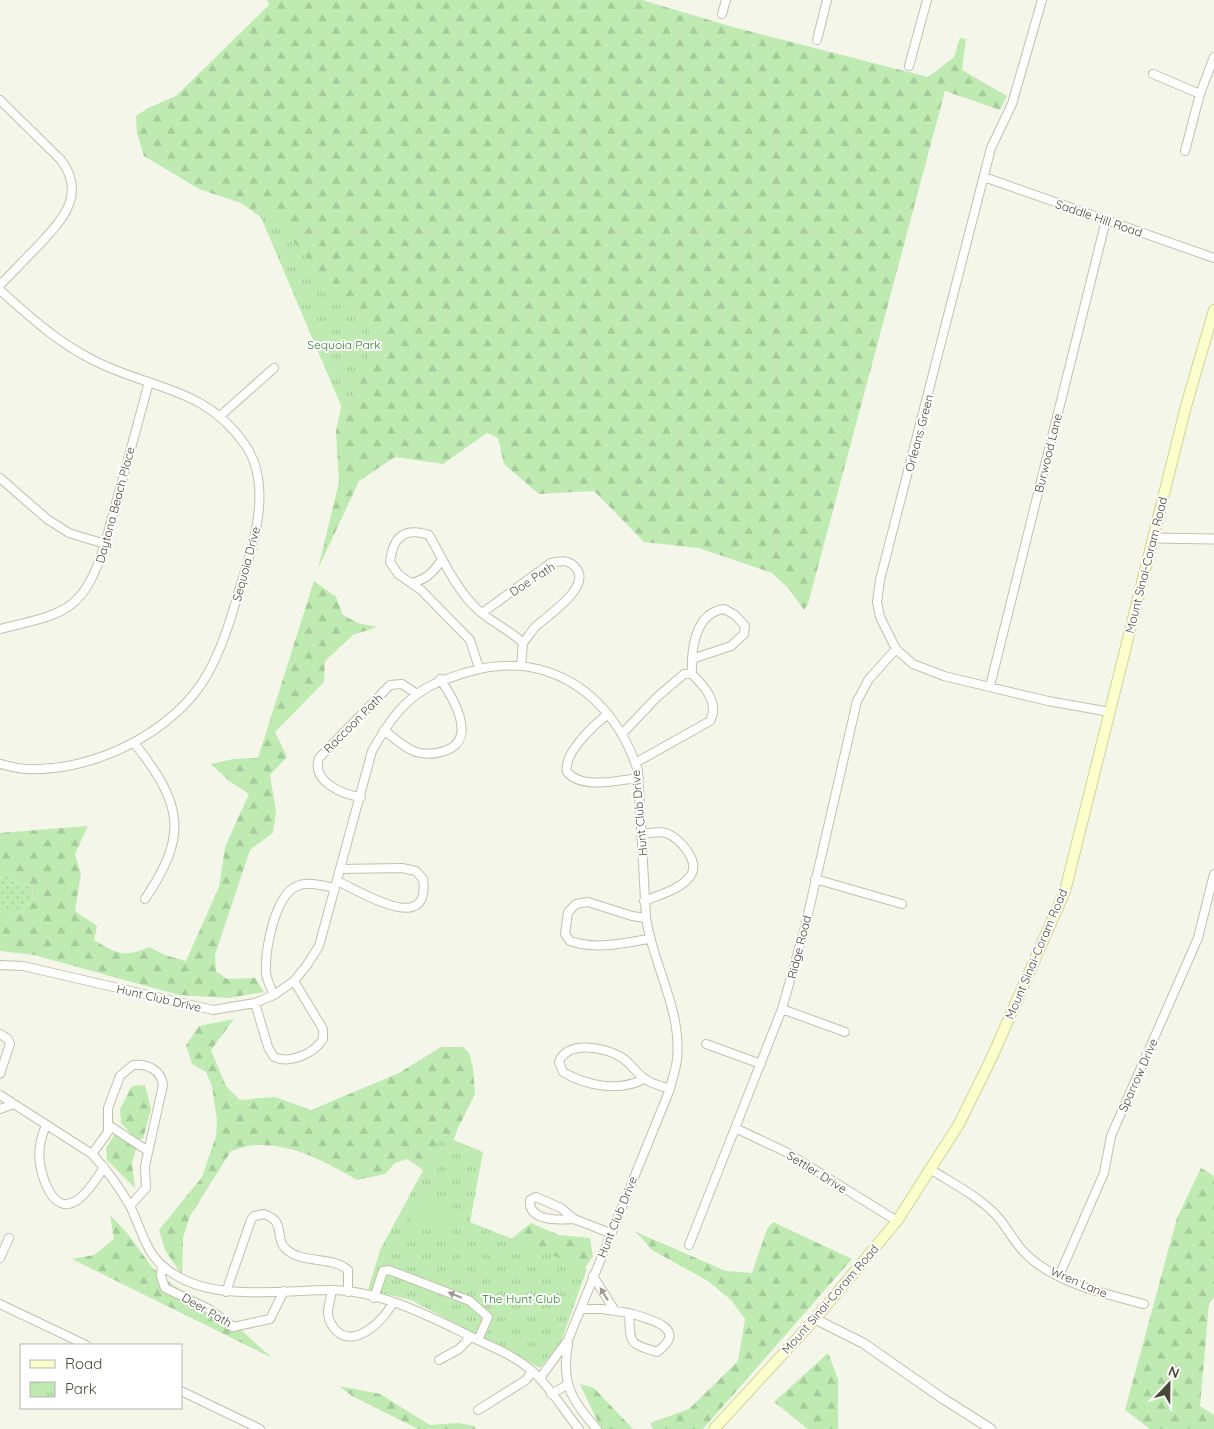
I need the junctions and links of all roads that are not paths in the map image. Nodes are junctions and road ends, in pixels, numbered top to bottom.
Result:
1 (726, 0) edge
2 (827, 0) edge
3 (927, 0) edge
4 (1042, 0) edge
5 (722, 14) dead end
6 (816, 40) dead end
7 (1214, 57) edge
8 (909, 66) dead end
9 (1152, 74) dead end
10 (1200, 94) junction
11 (0, 100) edge
12 (1185, 151) dead end
13 (984, 177) junction
14 (1106, 220) junction
15 (1214, 258) edge
16 (0, 285) edge
17 (0, 290) edge
18 (1214, 310) edge
19 (274, 368) dead end
20 (149, 382) junction
21 (220, 416) junction
22 (0, 478) edge
23 (1153, 538) junction
24 (1214, 539) edge
25 (105, 544) junction
26 (441, 561) junction
27 (411, 583) junction
28 (482, 613) junction
29 (0, 629) edge
30 (523, 643) junction
31 (896, 649) junction
32 (692, 659) junction
33 (522, 666) junction
34 (479, 668) junction
35 (692, 674) junction
36 (440, 679) junction
37 (990, 686) junction
38 (417, 694) junction
39 (1110, 712) junction
40 (608, 714) junction
41 (384, 730) junction
42 (622, 734) junction
43 (135, 744) junction
44 (635, 763) junction
45 (0, 764) edge
46 (639, 778) junction
47 (362, 797) junction
48 (643, 834) junction
49 (341, 869) junction
50 (1214, 874) edge
51 (815, 879) junction
52 (336, 884) junction
53 (145, 899) dead end
54 (644, 901) junction
55 (902, 904) dead end
56 (646, 918) junction
57 (649, 939) junction
58 (0, 965) edge
59 (294, 981) junction
60 (274, 995) junction
61 (255, 1003) junction
62 (782, 1009) junction
63 (845, 1032) dead end
64 (0, 1034) edge
65 (706, 1044) dead end
66 (761, 1064) junction
67 (0, 1074) edge
68 (644, 1078) junction
69 (670, 1089) junction
70 (0, 1095) edge
71 (14, 1104) junction
72 (0, 1109) edge
73 (46, 1125) junction
74 (110, 1126) junction
75 (735, 1128) junction
76 (148, 1151) junction
77 (92, 1154) junction
78 (104, 1167) junction
79 (930, 1169) junction
80 (130, 1206) junction
81 (574, 1219) junction
82 (897, 1221) junction
83 (610, 1233) junction
84 (9, 1238) dead end
85 (689, 1245) dead end
86 (0, 1258) edge
87 (162, 1266) junction
88 (593, 1276) junction
89 (1059, 1276) junction
90 (332, 1290) junction
91 (284, 1291) junction
92 (226, 1292) junction
93 (348, 1292) junction
94 (374, 1298) junction
95 (393, 1302) junction
96 (0, 1304) edge
97 (1144, 1304) dead end
98 (581, 1309) junction
99 (615, 1311) junction
100 (629, 1313) junction
101 (815, 1319) junction
102 (474, 1338) junction
103 (568, 1340) junction
104 (84, 1344) edge
105 (439, 1360) dead end
106 (532, 1371) junction
107 (540, 1378) junction
108 (567, 1385) junction
109 (182, 1392) edge
110 (551, 1394) junction
111 (478, 1410) dead end
112 (260, 1429) edge
113 (579, 1429) edge
114 (597, 1429) edge
115 (714, 1429) edge
116 (991, 1429) edge

1 - 5 street
2 - 6 street
3 - 8 street
4 - 13 street, Orleans Green
7 - 10 street
9 - 10 street
10 - 12 street
11 - 16 street
13 - 14 street, Saddle Hill Road
13 - 31 street, Orleans Green
14 - 15 street, Saddle Hill Road
14 - 37 street, Burwood Lane
17 - 20 street, Sequoia Drive
18 - 23 main road, Mount Sinai-Coram Road
19 - 21 street
20 - 21 street, Sequoia Drive
20 - 25 street, Daytona Beach Place
21 - 43 street, Sequoia Drive
22 - 25 street
23 - 24 street
23 - 39 main road, Mount Sinai-Coram Road
25 - 29 street, Daytona Beach Place
26 - 27 street
26 - 27 street
26 - 28 street
27 - 34 street
28 - 30 street
28 - 30 street, Doe Path
30 - 33 street
31 - 37 street, Orleans Green
31 - 51 street, Ridge Road
32 - 32 street
32 - 35 street
33 - 34 street, Hunt Club Drive
33 - 40 street, Hunt Club Drive
34 - 36 street, Hunt Club Drive
35 - 42 street
35 - 44 street
36 - 38 street, Hunt Club Drive
36 - 41 street
37 - 39 street, Orleans Green
38 - 41 street, Hunt Club Drive
38 - 47 street, Raccoon Path
39 - 79 main road, Mount Sinai-Coram Road
40 - 42 street, Hunt Club Drive
40 - 46 street
41 - 47 street, Hunt Club Drive
42 - 44 street, Hunt Club Drive
43 - 45 street, Sequoia Drive
43 - 53 street
44 - 46 street, Hunt Club Drive
46 - 48 street, Hunt Club Drive
47 - 49 street, Hunt Club Drive
48 - 54 street, Hunt Club Drive
48 - 54 street
49 - 52 street, Hunt Club Drive
49 - 52 street
50 - 89 street, Sparrow Drive
51 - 55 street
51 - 62 street, Ridge Road
52 - 59 street, Hunt Club Drive
52 - 60 street
54 - 56 street, Hunt Club Drive
56 - 57 street, Hunt Club Drive
56 - 57 street
57 - 69 street, Hunt Club Drive
58 - 61 street, Hunt Club Drive
59 - 60 street, Hunt Club Drive
59 - 61 street
60 - 61 street, Hunt Club Drive
62 - 63 street
62 - 66 street, Ridge Road
64 - 67 street
65 - 66 street
66 - 75 street, Ridge Road
68 - 68 street
68 - 69 street
69 - 83 street, Hunt Club Drive
70 - 71 street
71 - 72 street
71 - 73 street
73 - 77 street
73 - 78 street
74 - 76 street
74 - 76 street
74 - 77 street
75 - 82 street, Settler Drive
75 - 85 street, Ridge Road
76 - 80 street
77 - 78 street
78 - 80 street
79 - 82 main road, Mount Sinai-Coram Road
79 - 89 street, Wren Lane
80 - 87 street
81 - 81 street
81 - 83 street
82 - 101 main road, Mount Sinai-Coram Road
83 - 88 street, Hunt Club Drive
84 - 86 street
87 - 91 street, Deer Path
87 - 92 street
88 - 98 street, Hunt Club Drive
99 -> 88 street
89 - 97 street, Wren Lane
90 - 91 street
90 - 93 street
90 - 95 street
91 - 92 street
92 - 93 street
93 - 94 street
94 - 95 street
102 -> 94 street
95 - 102 street
96 - 104 street
98 - 99 street
98 - 103 street, Hunt Club Drive
99 - 100 street
100 - 100 street
101 - 115 main road, Mount Sinai-Coram Road
101 - 116 street
102 - 105 street
102 - 106 street
103 - 107 street, Hunt Club Drive
103 - 108 street, Hunt Club Drive
106 - 107 street
106 - 111 street
107 - 110 street
108 - 110 street
108 - 114 street, Hunt Club Drive
109 - 112 street
110 - 113 street

